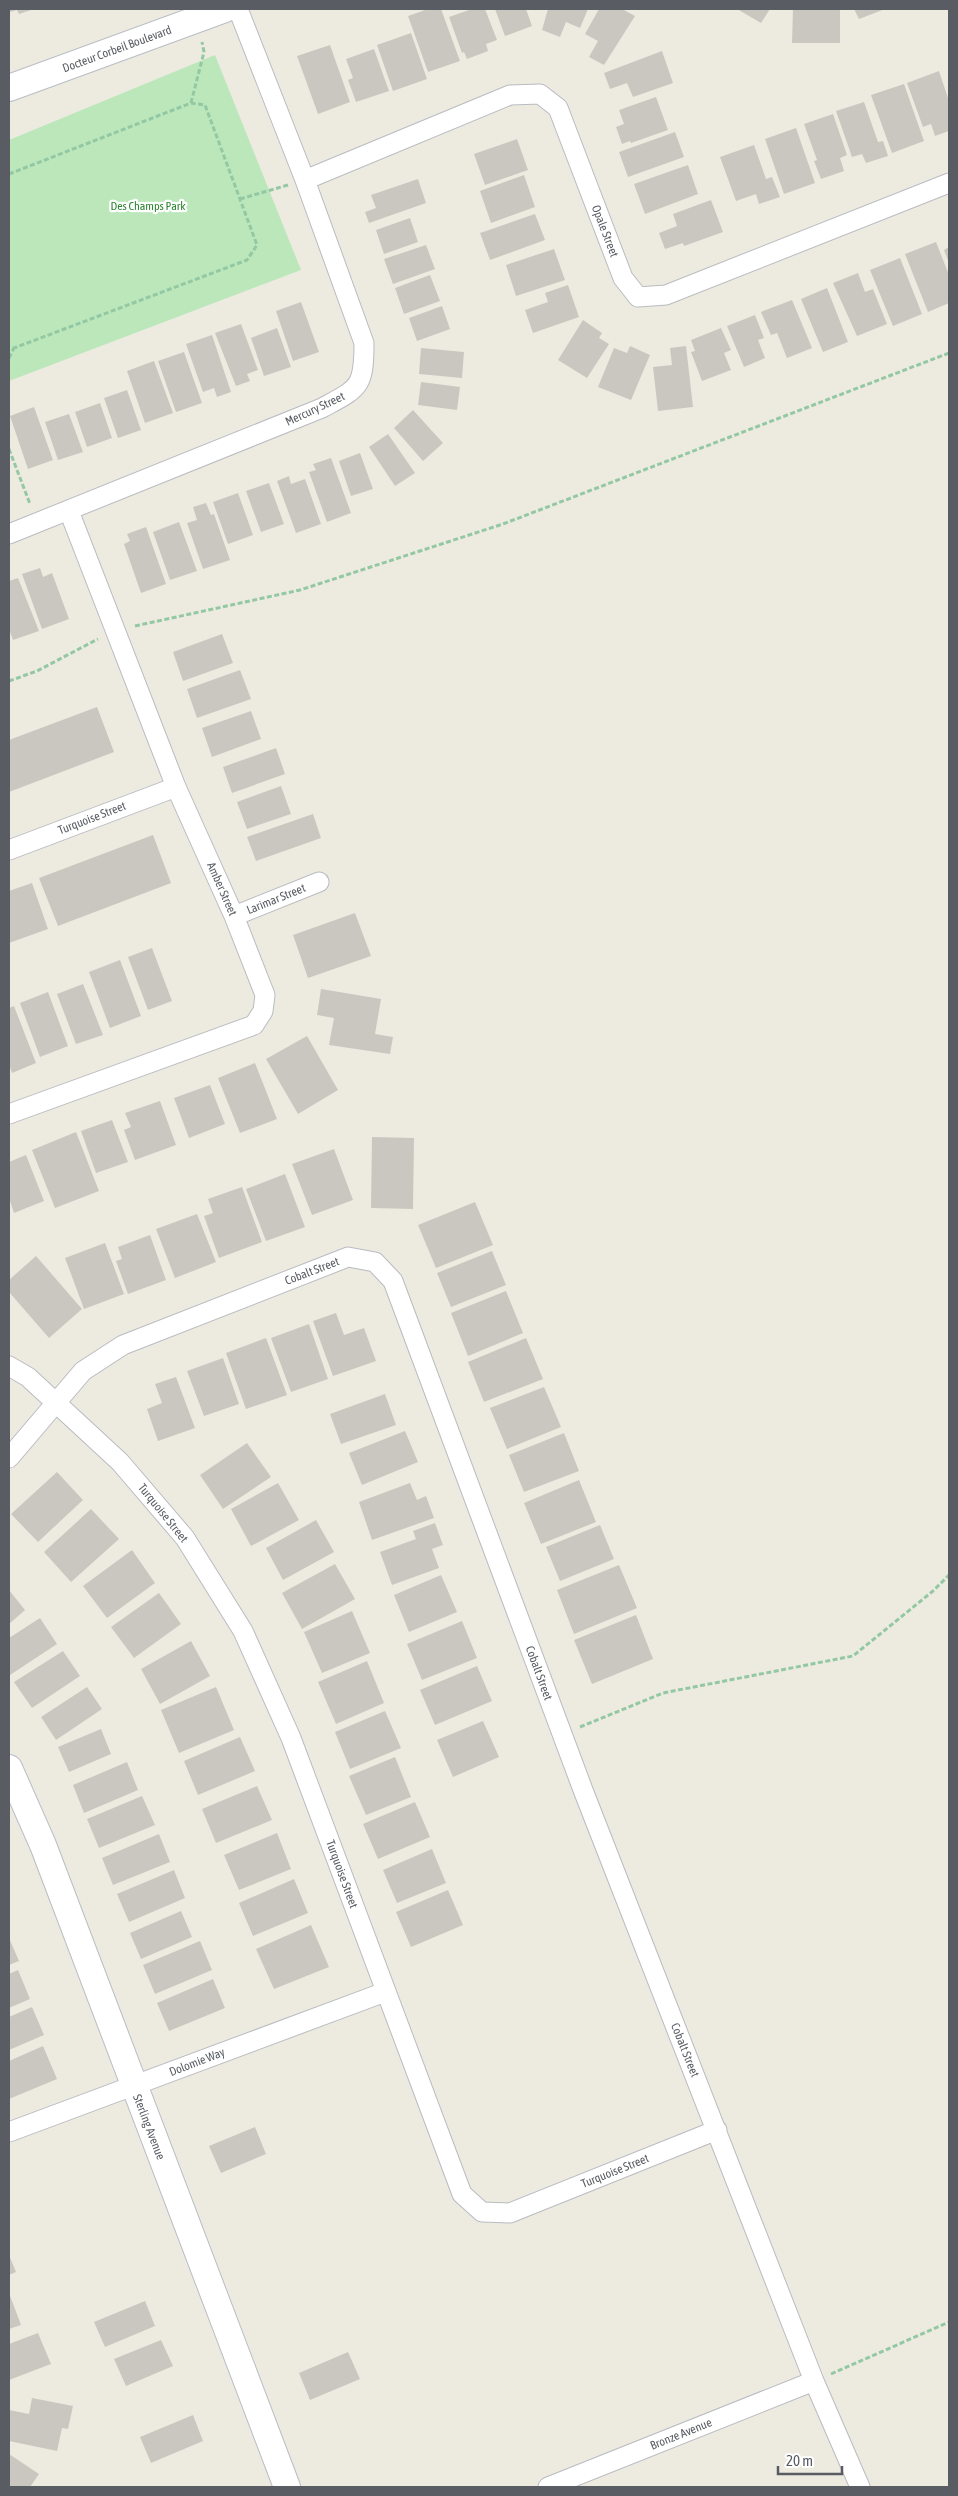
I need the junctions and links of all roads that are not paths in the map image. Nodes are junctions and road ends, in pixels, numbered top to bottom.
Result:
1 (225, 9) edge
2 (238, 9) edge
3 (9, 88) edge
4 (305, 180) junction
5 (949, 183) edge
6 (68, 511) junction
7 (9, 534) edge
8 (176, 787) junction
9 (9, 850) edge
10 (319, 882) dead end
11 (234, 916) junction
12 (9, 1114) edge
13 (9, 1366) edge
14 (57, 1404) junction
15 (9, 1458) edge
16 (9, 1768) edge
17 (385, 1992) junction
18 (134, 2086) junction
19 (717, 2130) junction
20 (9, 2132) edge
21 (814, 2382) junction
22 (287, 2487) edge
23 (548, 2487) edge
24 (860, 2487) edge

1 - 3 street, Docteur Corbeil Boulevard
2 - 4 street, Mercury Street
4 - 5 street, Opale Street
4 - 6 street, Mercury Street
6 - 7 street, Mercury Street
6 - 8 street, Amber Street
8 - 9 street, Turquoise Street
8 - 11 street, Amber Street
10 - 11 street, Larimar Street
11 - 12 street, Amber Street
13 - 14 street, Turquoise Street
14 - 15 street, Cobalt Street
14 - 17 street, Turquoise Street
14 - 19 street, Cobalt Street
16 - 18 street, Sterling Avenue
17 - 18 street, Dolomie Way
17 - 19 street, Turquoise Street
18 - 20 street, Dolomie Way
18 - 22 street, Sterling Avenue
19 - 21 street, Cobalt Street
21 - 23 street, Bronze Avenue
21 - 24 street, Cobalt Street

